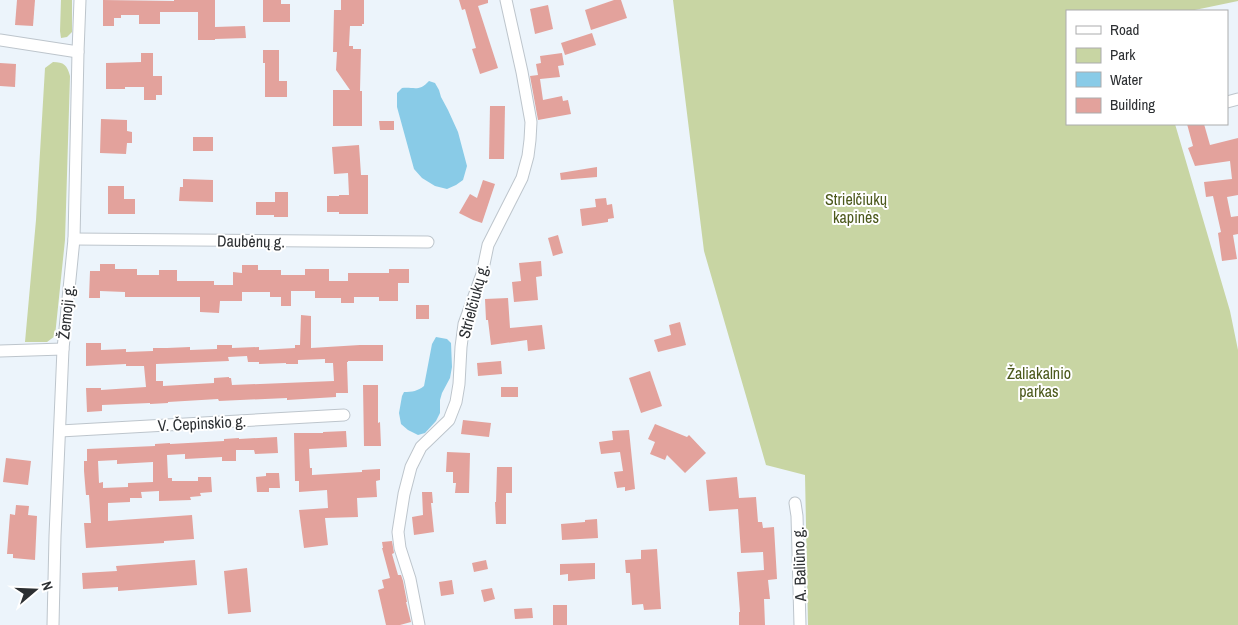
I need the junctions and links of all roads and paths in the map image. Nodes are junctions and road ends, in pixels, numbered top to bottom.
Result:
1 (80, 0) edge
2 (506, 0) edge
3 (0, 40) edge
4 (78, 52) junction
5 (74, 239) junction
6 (428, 242) dead end
7 (62, 349) junction
8 (0, 351) edge
9 (344, 415) dead end
10 (60, 431) junction
11 (794, 503) dead end
12 (53, 625) edge
13 (419, 625) edge
14 (800, 625) edge

1 - 4 street, Žemoji g.
2 - 13 street, Strielčiukų g.
3 - 4 street
4 - 5 street, Žemoji g.
5 - 6 street, Daubėnų g.
5 - 7 street, Žemoji g.
7 - 8 street
7 - 10 street, Žemoji g.
9 - 10 street, V. Čepinskio g.
10 - 12 street, Žemoji g.
11 - 14 street, A. Baliūno g.

